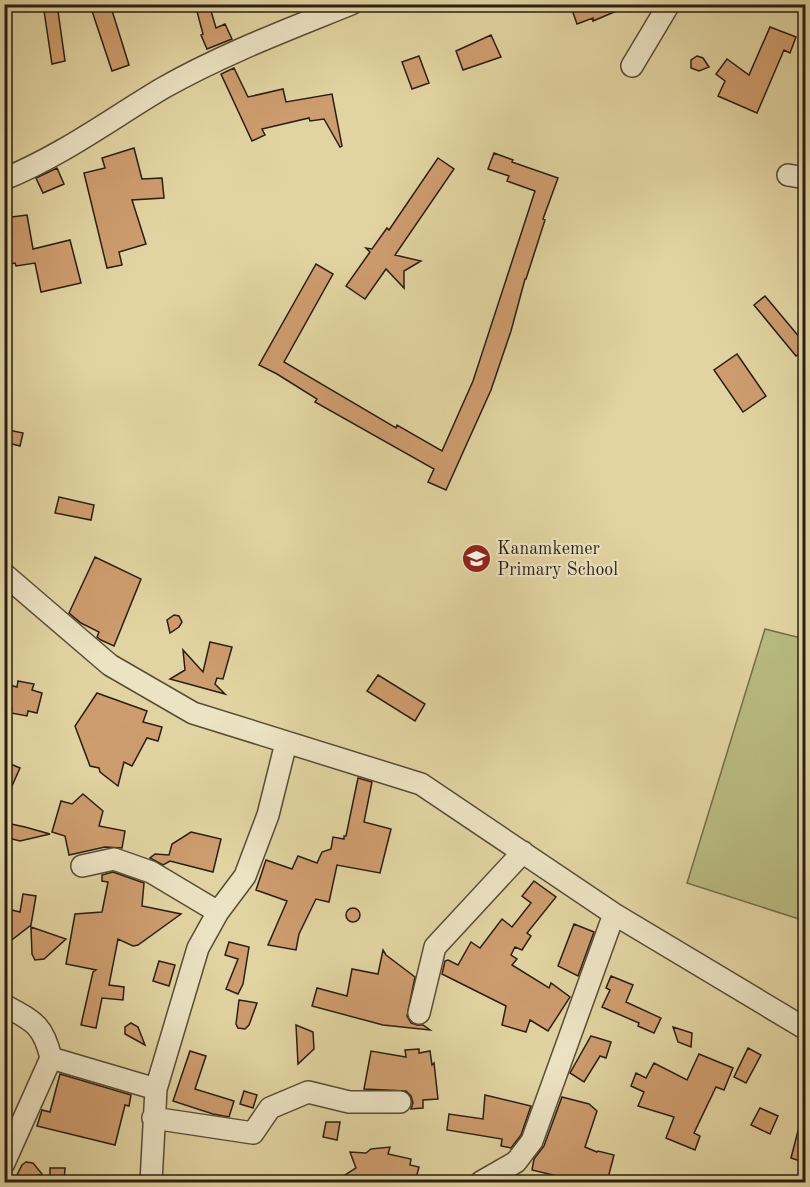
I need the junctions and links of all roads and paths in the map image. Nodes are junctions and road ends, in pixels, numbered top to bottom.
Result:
1 (351, 4) edge
2 (669, 4) edge
3 (632, 66) dead end
4 (4, 179) edge
5 (4, 574) edge
6 (286, 743) junction
7 (523, 852) junction
8 (82, 866) dead end
9 (218, 912) junction
10 (614, 914) junction
11 (4, 1005) edge
12 (419, 1012) dead end
13 (806, 1029) edge
14 (51, 1058) junction
15 (156, 1089) junction
16 (400, 1102) dead end
17 (153, 1118) junction
18 (4, 1163) edge
19 (151, 1182) edge
20 (481, 1182) edge

1 - 4 street
2 - 3 street
5 - 6 street
6 - 7 street
6 - 9 street
7 - 10 street
7 - 12 street
8 - 9 street
9 - 15 street
10 - 13 street
10 - 20 street
11 - 14 street
14 - 15 street
14 - 18 street
15 - 17 street
16 - 17 street
17 - 19 street

